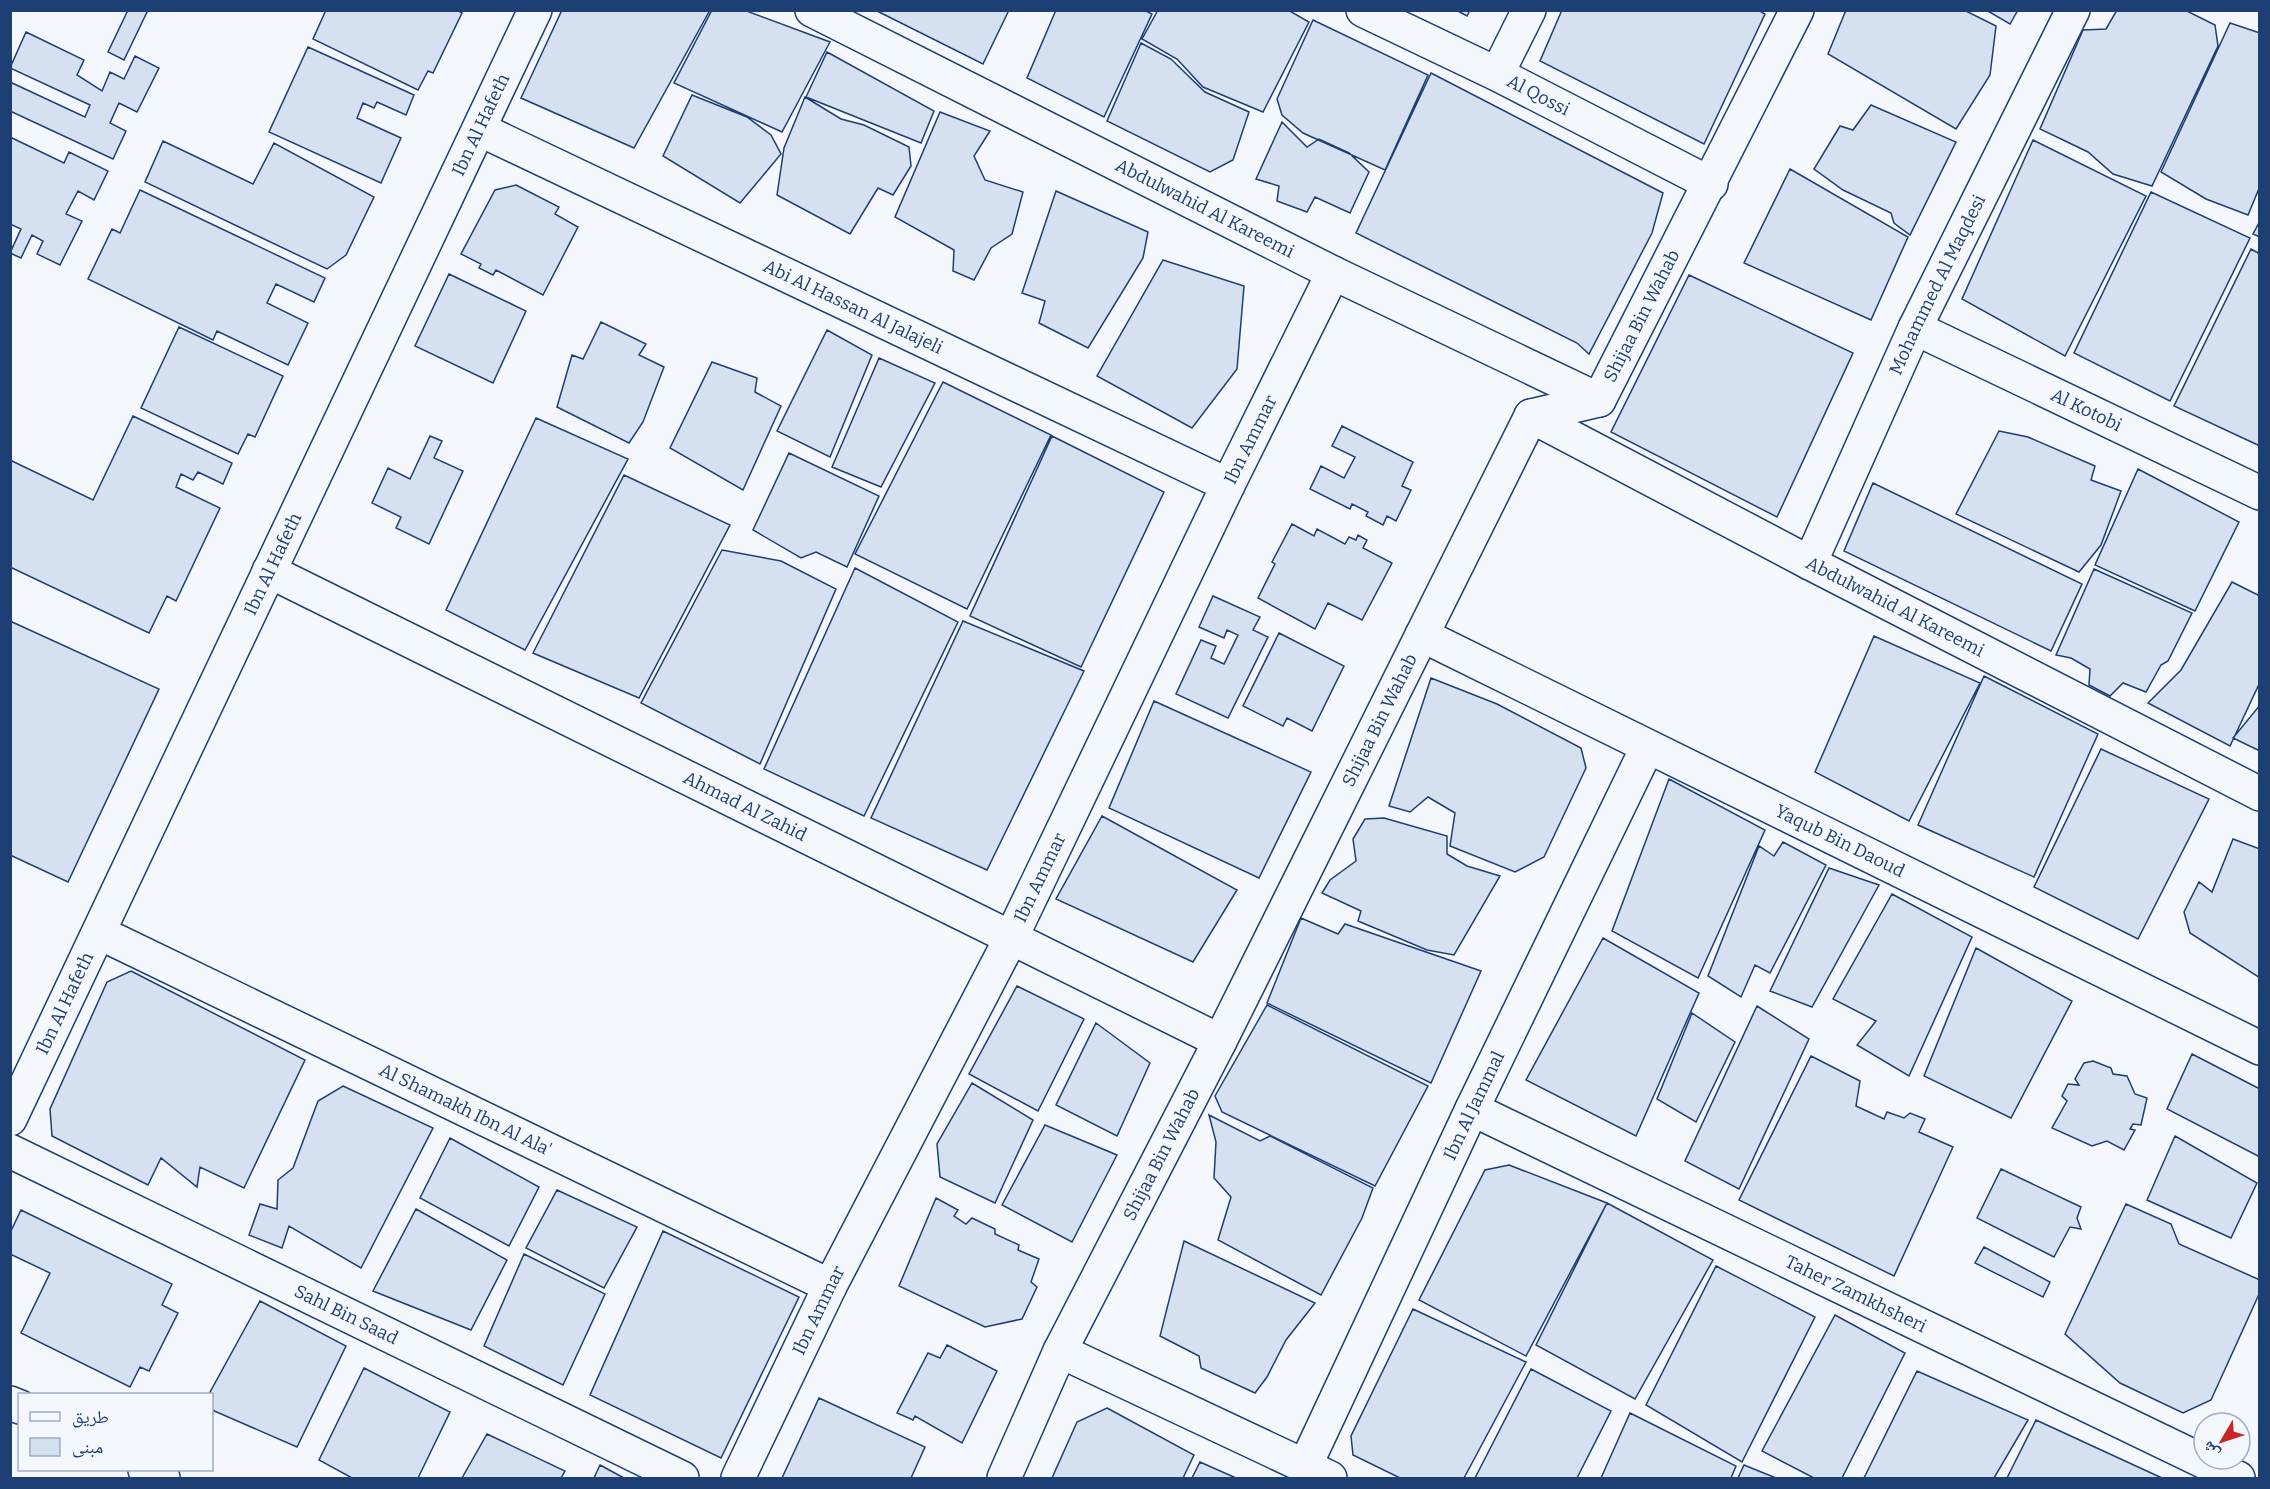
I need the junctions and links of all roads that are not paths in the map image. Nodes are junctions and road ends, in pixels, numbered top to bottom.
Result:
1 (535, 10) edge
2 (812, 10) edge
3 (1363, 10) edge
4 (1529, 10) edge
5 (1797, 10) edge
6 (2073, 10) edge
7 (1497, 74) junction
8 (481, 130) junction
9 (1711, 184) junction
10 (1333, 273) junction
11 (1915, 328) junction
12 (1599, 400) junction
13 (1532, 416) junction
14 (1228, 485) junction
15 (2259, 493) edge
16 (1810, 563) junction
17 (269, 572) junction
18 (1422, 635) junction
19 (1647, 748) junction
20 (2259, 794) edge
21 (100, 933) junction
22 (1011, 938) junction
23 (1220, 1041) junction
24 (2259, 1048) edge
25 (1472, 1109) junction
26 (10, 1119) edge
27 (10, 1151) edge
28 (830, 1286) junction
29 (1060, 1351) junction
30 (2259, 1465) edge
31 (147, 1471) edge
32 (1317, 1472) edge
33 (163, 1479) edge
34 (682, 1479) edge
35 (738, 1479) edge
36 (1004, 1479) edge
37 (2238, 1479) edge
38 (2252, 1479) edge

1 - 8 street, Ibn Al Hafeth
2 - 10 street, Abdulwahid Al Kareemi
3 - 7 street, Al Qossi
4 - 7 street
5 - 9 street, Shijaa Bin Wahab
6 - 11 street, Mohammed Al Maqdesi
7 - 9 street, Al Qossi
8 - 14 street, Abi Al Hassan Al Jalajeli
8 - 17 street, Ibn Al Hafeth
9 - 12 street, Shijaa Bin Wahab
10 - 12 street, Abdulwahid Al Kareemi
10 - 14 street, Ibn Ammar
11 - 15 street, Al Kotobi
11 - 16 street, Mohammed Al Maqdesi
12 - 13 street, Shijaa Bin Wahab
13 - 16 street, Abdulwahid Al Kareemi
13 - 18 street, Shijaa Bin Wahab
14 - 22 street, Ibn Ammar
16 - 20 street, Abdulwahid Al Kareemi
17 - 21 street, Ibn Al Hafeth
17 - 22 street, Ahmad Al Zahid
18 - 19 street, Yaqub Bin Daoud
18 - 23 street, Shijaa Bin Wahab
19 - 24 street, Yaqub Bin Daoud
19 - 25 street, Ibn Al Jammal
21 - 26 street, Ibn Al Hafeth
21 - 28 street, Al Shamakh Ibn Al Ala'
22 - 23 street, Ahmad Al Zahid
22 - 28 street, Ibn Ammar
23 - 29 street, Shijaa Bin Wahab
25 - 32 street, Ibn Al Jammal
25 - 37 street, Taher Zamkhsheri
27 - 34 street, Sahl Bin Saad
28 - 35 street, Ibn Ammar
29 - 32 street
29 - 36 street, Shijaa Bin Wahab
30 - 38 street
31 - 33 street

